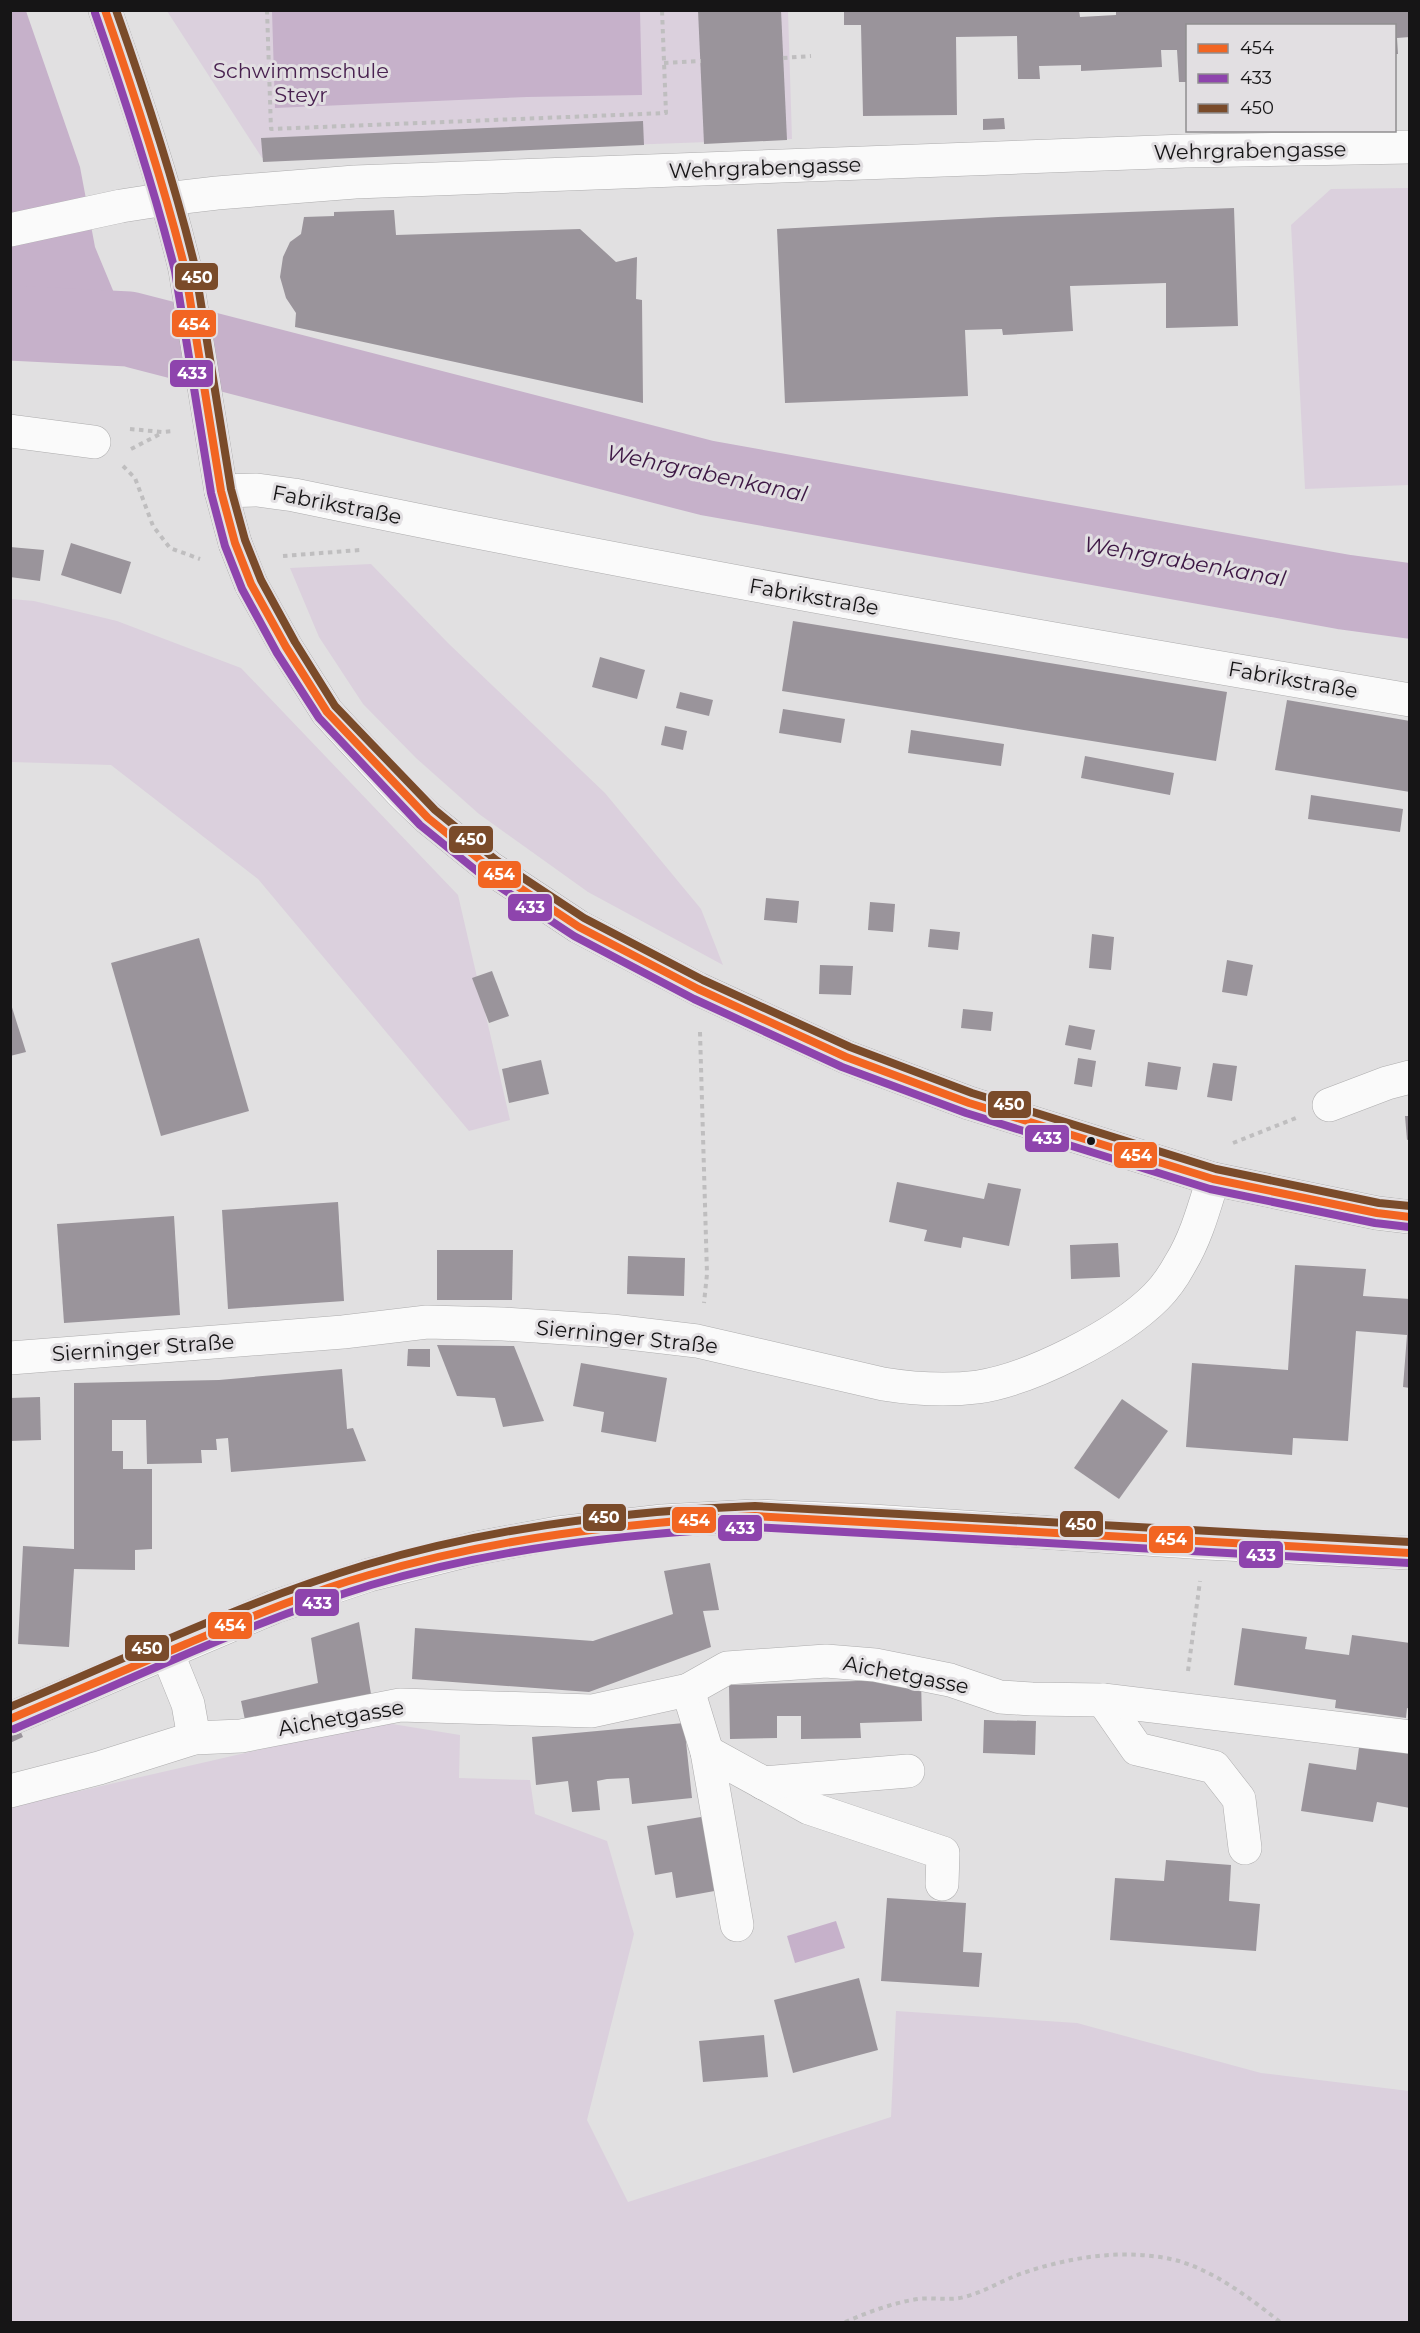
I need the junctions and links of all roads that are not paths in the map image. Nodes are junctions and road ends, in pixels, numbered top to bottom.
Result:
1 (105, 10) edge
2 (1410, 147) edge
3 (166, 200) junction
4 (10, 230) edge
5 (10, 431) edge
6 (105, 450) road end
7 (221, 491) junction
8 (1410, 700) edge
9 (1410, 1077) edge
10 (1329, 1105) road end
11 (1213, 1179) junction
12 (1410, 1218) edge
13 (10, 1358) edge
14 (1410, 1553) edge
15 (167, 1652) junction
16 (688, 1690) junction
17 (1103, 1700) junction
18 (10, 1719) edge
19 (1410, 1737) edge
20 (194, 1738) junction
21 (707, 1752) junction
22 (908, 1772) dead end
23 (763, 1783) junction
24 (10, 1791) edge
25 (1245, 1848) dead end
26 (942, 1884) dead end
27 (737, 1925) dead end

1 - 3 street
2 - 3 street, Wehrgrabengasse
3 - 4 street, Wehrgrabengasse
3 - 7 street
5 - 6 street
7 - 8 street, Fabrikstraße
7 - 11 street, bridge
9 - 10 street
11 - 12 street
11 - 13 street, Sierninger Straße
14 - 15 street
15 - 18 street
15 - 20 street
16 - 17 street, Aichetgasse
16 - 20 street, Aichetgasse
16 - 21 street
17 - 19 street, Aichetgasse
17 - 25 street
20 - 24 street, Aichetgasse
21 - 23 street
21 - 27 street
22 - 23 street
23 - 26 street

